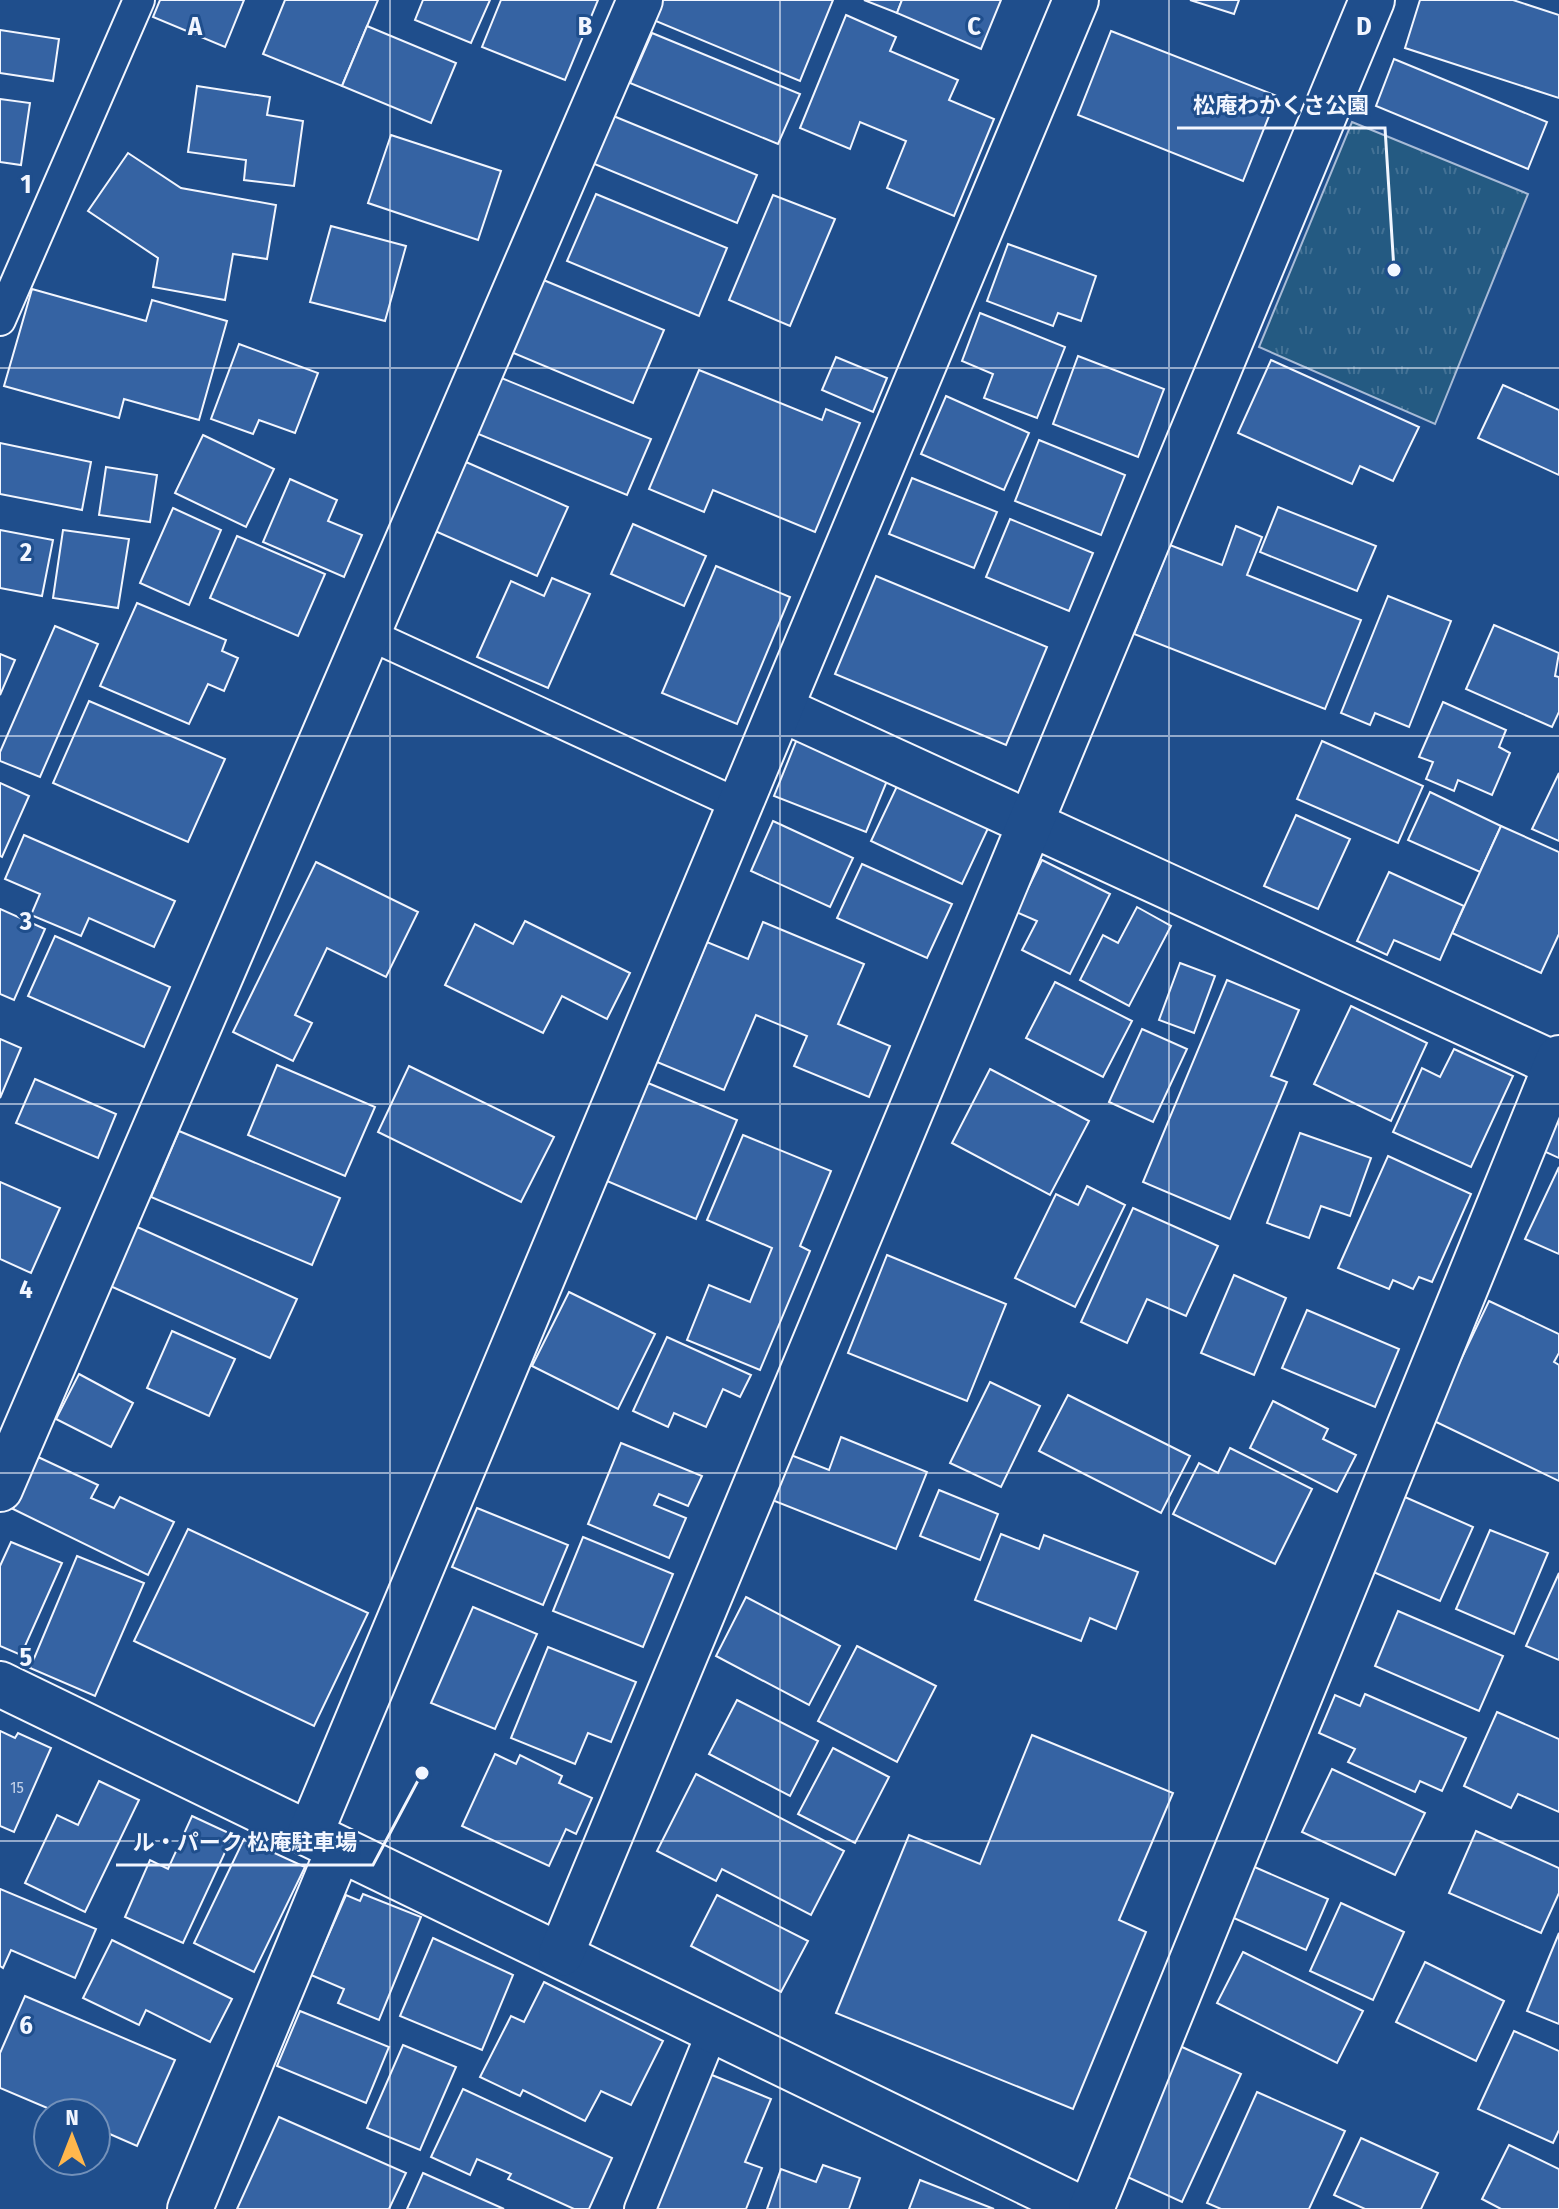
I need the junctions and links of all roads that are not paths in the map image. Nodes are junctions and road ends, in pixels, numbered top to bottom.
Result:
1 (139, 0) edge
2 (640, 0) edge
3 (1076, 0) edge
4 (1372, 0) edge
5 (0, 320) edge
6 (368, 634) junction
7 (781, 709) junction
8 (740, 805) junction
9 (1030, 824) junction
10 (1558, 1063) edge
11 (0, 1489) edge
12 (0, 1684) edge
13 (325, 1841) junction
14 (561, 1954) junction
15 (713, 2030) junction
16 (190, 2209) edge
17 (640, 2209) edge
18 (1082, 2209) edge
19 (1091, 2209) edge

1 - 5 lane
2 - 6 street
3 - 7 street
4 - 9 street
6 - 8 lane
6 - 11 street
7 - 8 street
7 - 9 street
8 - 13 street
9 - 10 street
9 - 14 street
10 - 19 street
12 - 13 street
13 - 14 street
13 - 16 street
14 - 15 street
15 - 17 lane
15 - 18 street

